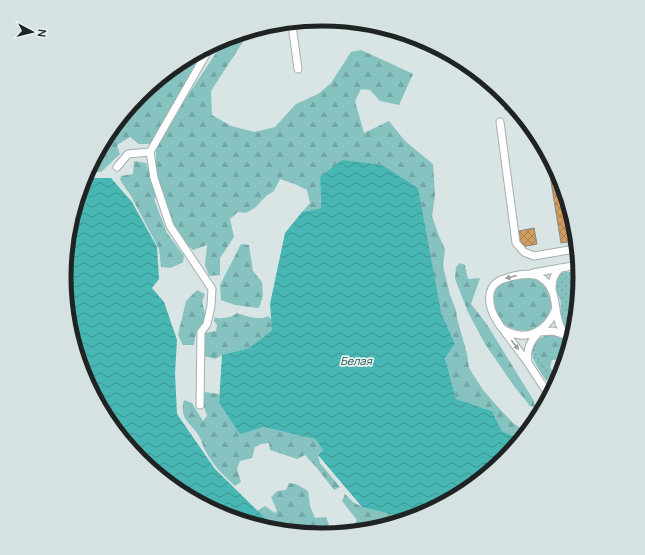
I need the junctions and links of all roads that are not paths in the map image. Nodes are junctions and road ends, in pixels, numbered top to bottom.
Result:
1 (292, 28) edge
2 (205, 55) edge
3 (298, 69) dead end
4 (500, 122) dead end
5 (150, 152) junction
6 (117, 167) dead end
7 (572, 249) edge
8 (573, 266) edge
9 (560, 268) junction
10 (527, 274) junction
11 (552, 291) junction
12 (556, 308) junction
13 (502, 328) junction
14 (539, 332) junction
15 (567, 336) edge
16 (567, 336) edge
17 (528, 362) junction
18 (547, 391) edge
19 (200, 405) dead end

1 - 3 street
2 - 5 street
4 - 7 street
5 - 6 street
5 - 19 street
8 - 9 street
9 - 10 street
9 - 11 street
10 - 11 street
10 -> 13 street
11 - 12 street
12 - 14 street
12 - 15 street
13 - 14 street
13 -> 17 street
14 - 16 street
14 - 17 street
17 - 18 street

